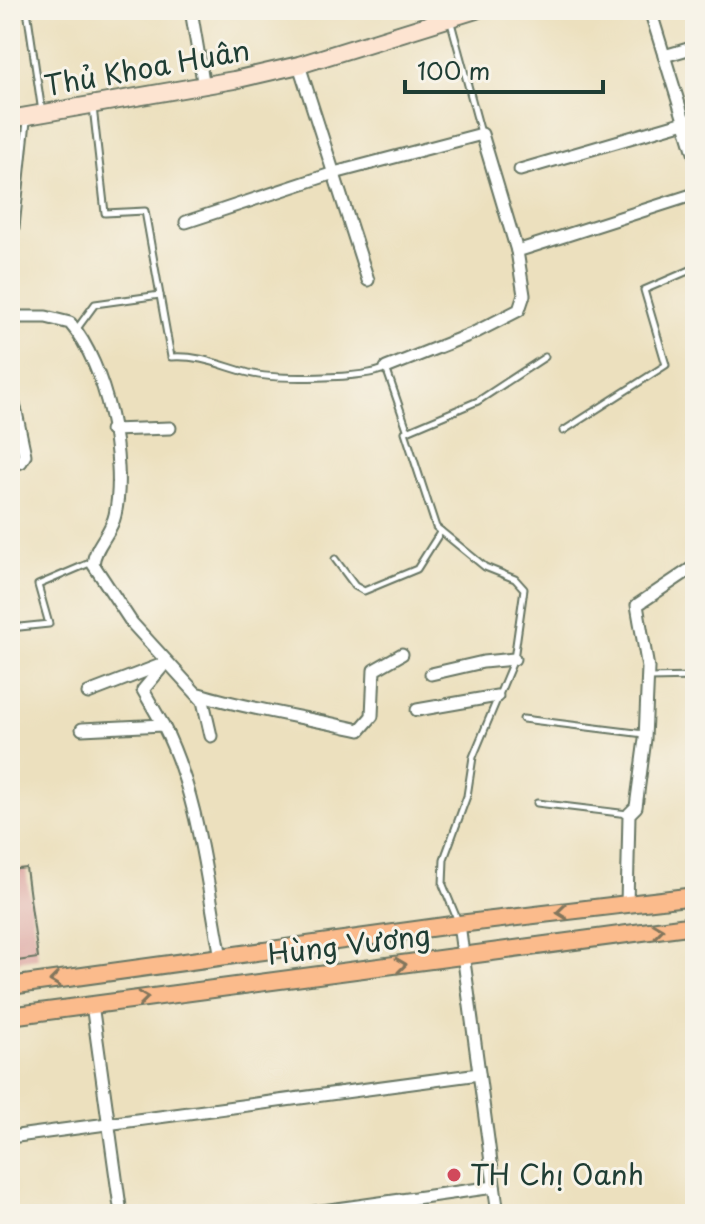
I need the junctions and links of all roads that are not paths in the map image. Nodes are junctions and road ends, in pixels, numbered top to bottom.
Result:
1 (27, 10) edge
2 (191, 10) edge
3 (476, 10) edge
4 (650, 10) edge
5 (450, 18) junction
6 (695, 47) edge
7 (664, 56) junction
8 (299, 65) junction
9 (204, 87) junction
10 (92, 106) junction
11 (35, 114) junction
12 (10, 119) edge
13 (690, 121) edge
14 (482, 134) junction
15 (695, 156) edge
16 (520, 170) dead end
17 (334, 173) junction
18 (695, 194) edge
19 (186, 222) dead end
20 (517, 251) junction
21 (695, 268) edge
22 (368, 280) dead end
23 (10, 285) edge
24 (160, 295) junction
25 (10, 317) edge
26 (76, 330) junction
27 (545, 357) dead end
28 (386, 368) junction
29 (10, 390) edge
30 (13, 413) edge
31 (170, 428) dead end
32 (407, 429) junction
33 (111, 430) junction
34 (563, 431) dead end
35 (10, 466) edge
36 (441, 531) junction
37 (335, 559) dead end
38 (93, 561) junction
39 (695, 566) edge
40 (10, 628) edge
41 (402, 654) dead end
42 (514, 659) junction
43 (166, 663) junction
44 (431, 674) dead end
45 (695, 677) edge
46 (648, 678) junction
47 (88, 693) dead end
48 (198, 694) junction
49 (497, 696) junction
50 (417, 710) dead end
51 (523, 719) dead end
52 (163, 725) junction
53 (82, 729) dead end
54 (645, 734) junction
55 (211, 736) dead end
56 (537, 803) dead end
57 (629, 814) junction
58 (695, 896) edge
59 (627, 905) junction
60 (459, 924) junction
61 (695, 925) edge
62 (221, 957) junction
63 (463, 957) junction
64 (10, 986) edge
65 (92, 1004) junction
66 (10, 1016) edge
67 (479, 1074) junction
68 (109, 1123) junction
69 (10, 1137) edge
70 (494, 1187) junction
71 (121, 1214) edge
72 (301, 1214) edge
73 (498, 1214) edge

1 - 11 lane
2 - 9 street
3 - 5 main road, Thủ Khoa Huân
4 - 7 street
5 - 8 main road, Thủ Khoa Huân
5 - 14 lane
6 - 7 street
7 - 13 street
8 - 9 main road, Thủ Khoa Huân
8 - 17 street
9 - 10 main road, Thủ Khoa Huân
10 - 11 main road, Thủ Khoa Huân
10 - 24 lane
11 - 12 main road, Thủ Khoa Huân
11 - 23 lane
13 - 15 street
13 - 16 street
14 - 17 street
14 - 20 street
17 - 19 street
17 - 22 street
18 - 20 street
20 - 28 street
21 - 34 lane
24 - 26 lane
24 - 28 lane
25 - 26 street
26 - 33 street
27 - 32 lane
28 - 32 lane
29 - 30 street
30 - 35 street
31 - 33 street
32 - 36 lane
33 - 38 street
36 - 37 lane
36 - 42 lane
38 - 40 lane
38 - 43 street
39 - 46 street
41 - 48 street
42 - 44 street
42 - 49 lane
43 - 47 street
43 - 48 street
43 - 52 street
45 - 46 lane
46 - 54 street
48 - 55 street
49 - 50 street
49 - 60 lane
51 - 54 lane
52 - 53 street
52 - 62 street
54 - 57 street
56 - 57 lane
57 - 59 street
58 - 59 main road, Hùng Vương
59 -> 60 main road, Hùng Vương
60 - 62 main road, Hùng Vương
60 - 63 street
63 -> 61 main road, Hùng Vương
62 -> 64 main road, Hùng Vương
65 -> 63 main road, Hùng Vương
63 - 67 street
65 - 66 main road, Hùng Vương
65 - 68 street
67 - 68 street
67 - 70 street
68 - 69 street
68 - 71 street
70 - 72 street
70 - 73 street

